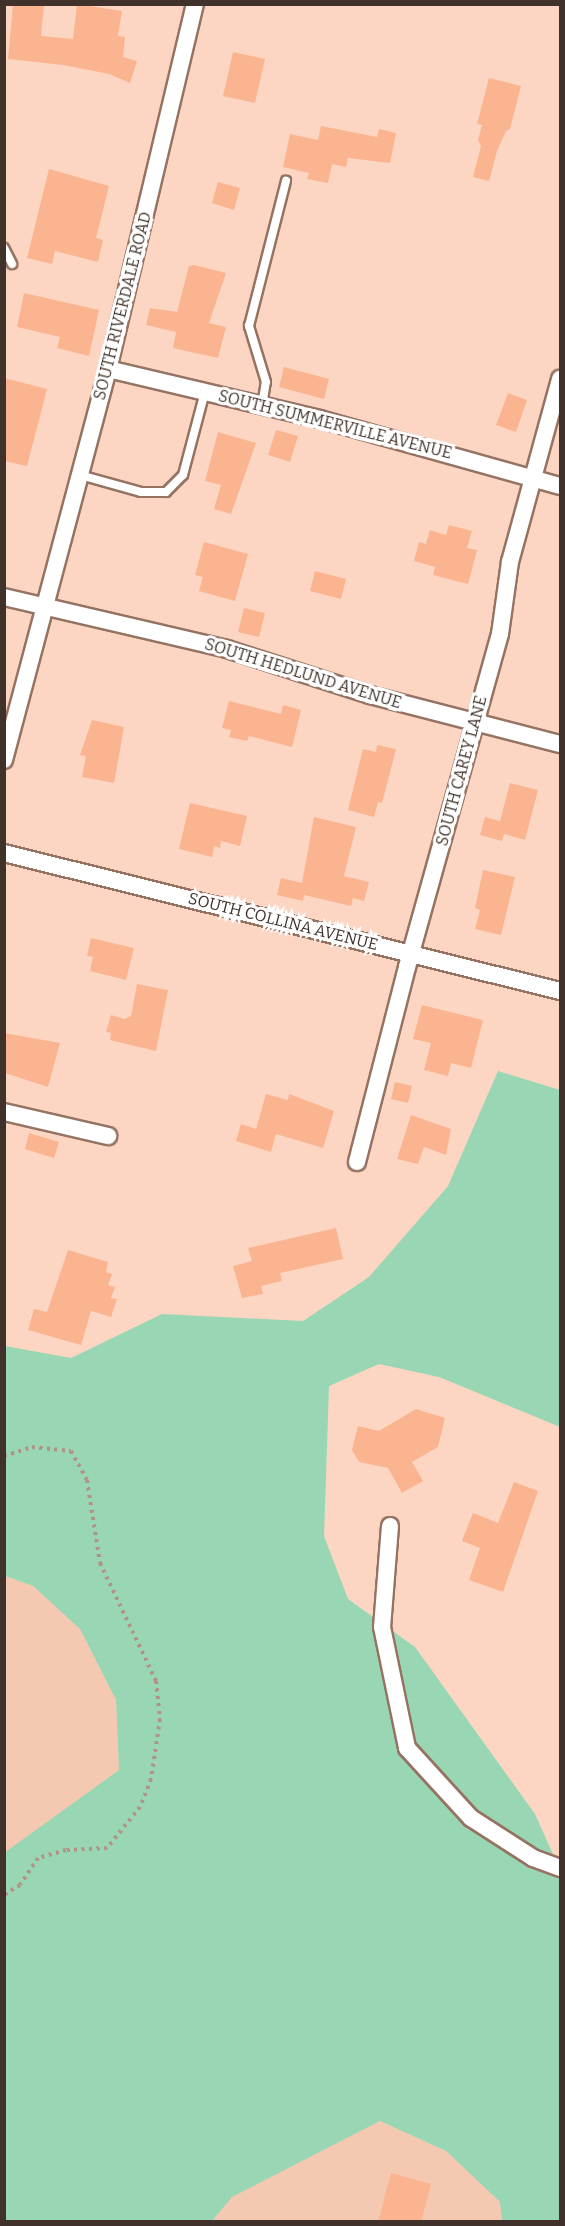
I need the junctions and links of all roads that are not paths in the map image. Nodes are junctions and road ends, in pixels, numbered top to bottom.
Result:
1 (195, 4) edge
2 (286, 181) dead end
3 (4, 248) edge
4 (12, 264) dead end
5 (108, 369) junction
6 (561, 379) edge
7 (205, 392) junction
8 (262, 406) junction
9 (80, 475) junction
10 (534, 477) junction
11 (561, 486) edge
12 (4, 597) edge
13 (45, 606) junction
14 (475, 723) junction
15 (561, 744) edge
16 (4, 760) edge
17 (4, 853) edge
18 (410, 955) junction
19 (561, 991) edge
20 (4, 1112) edge
21 (108, 1136) dead end
22 (357, 1162) dead end
23 (390, 1526) dead end
24 (561, 1868) edge

1 - 5 street, SOUTH RIVERDALE ROAD
2 - 8 lane
3 - 4 lane
5 - 7 street, SOUTH SUMMERVILLE AVENUE
5 - 9 street, SOUTH RIVERDALE ROAD
6 - 10 street, SOUTH CAREY LANE
7 - 8 street, SOUTH SUMMERVILLE AVENUE
7 - 9 lane
8 - 10 street, SOUTH SUMMERVILLE AVENUE
9 - 13 street, SOUTH RIVERDALE ROAD
10 - 11 street, SOUTH SUMMERVILLE AVENUE
10 - 14 street, SOUTH CAREY LANE
12 - 13 street, SOUTH HEDLUND AVENUE
13 - 14 street, SOUTH HEDLUND AVENUE
13 - 16 street, SOUTH RIVERDALE ROAD
14 - 15 street, SOUTH HEDLUND AVENUE
14 - 18 street, SOUTH CAREY LANE
17 - 18 street, SOUTH COLLINA AVENUE
18 - 19 street, SOUTH COLLINA AVENUE
18 - 22 street, SOUTH CAREY LANE
20 - 21 street
23 - 24 street

